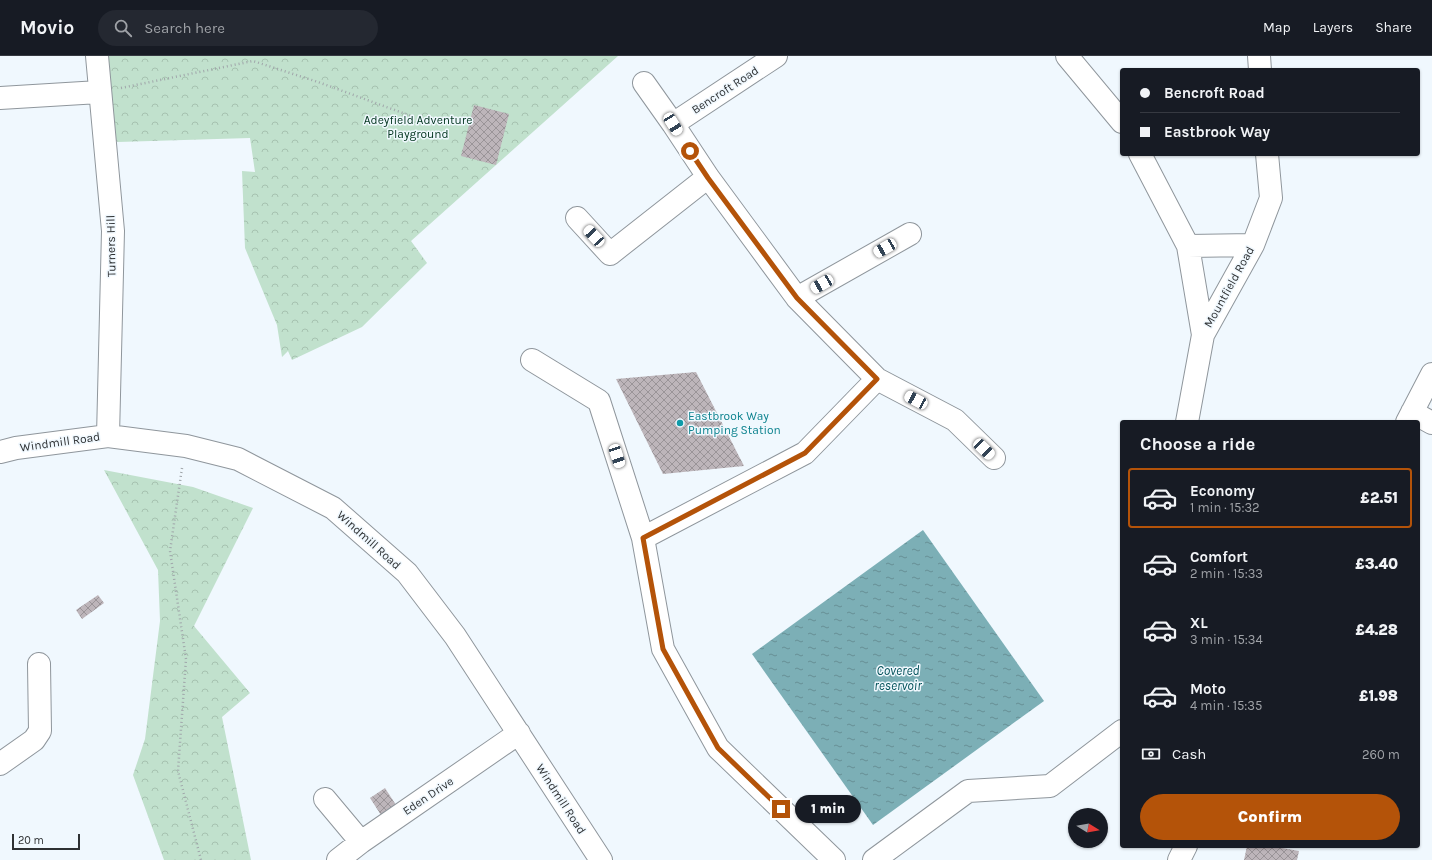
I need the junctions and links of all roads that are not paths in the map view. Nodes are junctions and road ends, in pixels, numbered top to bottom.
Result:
1 (97, 56) edge
2 (776, 56) edge
3 (1067, 56) edge
4 (1259, 56) edge
5 (1260, 68) edge
6 (644, 83) dead end
7 (99, 92) junction
8 (0, 98) edge
9 (1120, 120) edge
10 (673, 124) junction
11 (1141, 156) edge
12 (1267, 156) edge
13 (708, 178) junction
14 (577, 218) dead end
15 (910, 234) dead end
16 (1253, 245) junction
17 (1188, 246) junction
18 (797, 298) junction
19 (1203, 335) junction
20 (532, 360) dead end
21 (1432, 374) edge
22 (877, 379) junction
23 (1409, 417) edge
24 (1187, 420) edge
25 (1432, 422) edge
26 (108, 436) junction
27 (0, 452) edge
28 (994, 458) dead end
29 (643, 538) junction
30 (39, 664) dead end
31 (519, 733) junction
32 (1120, 733) edge
33 (0, 764) edge
34 (325, 798) dead end
35 (361, 842) junction
36 (1185, 848) edge
37 (338, 860) edge
38 (601, 860) edge
39 (834, 860) edge
40 (874, 860) edge
41 (1179, 860) edge

1 - 7 street, Turners Hill
2 - 10 street, Bencroft Road
3 - 9 street
4 - 5 street
6 - 10 street
7 - 8 street
7 - 26 street, Turners Hill
10 - 13 street
11 - 17 street
12 - 16 street, Mountfield Road
13 - 14 street
13 - 18 street
15 - 18 street
16 - 17 street
16 - 19 street, Mountfield Road
17 - 19 street
18 - 22 street
19 - 24 street, Mountfield Road
20 - 29 street
21 - 23 street
22 - 28 street
22 - 29 street
23 - 25 street
26 - 27 street, Windmill Road
26 - 31 street, Windmill Road
29 - 39 street
30 - 33 street
31 - 35 street, Eden Drive
31 - 38 street, Windmill Road
32 - 40 street
34 - 35 street
35 - 37 street, Eden Drive
36 - 41 street

